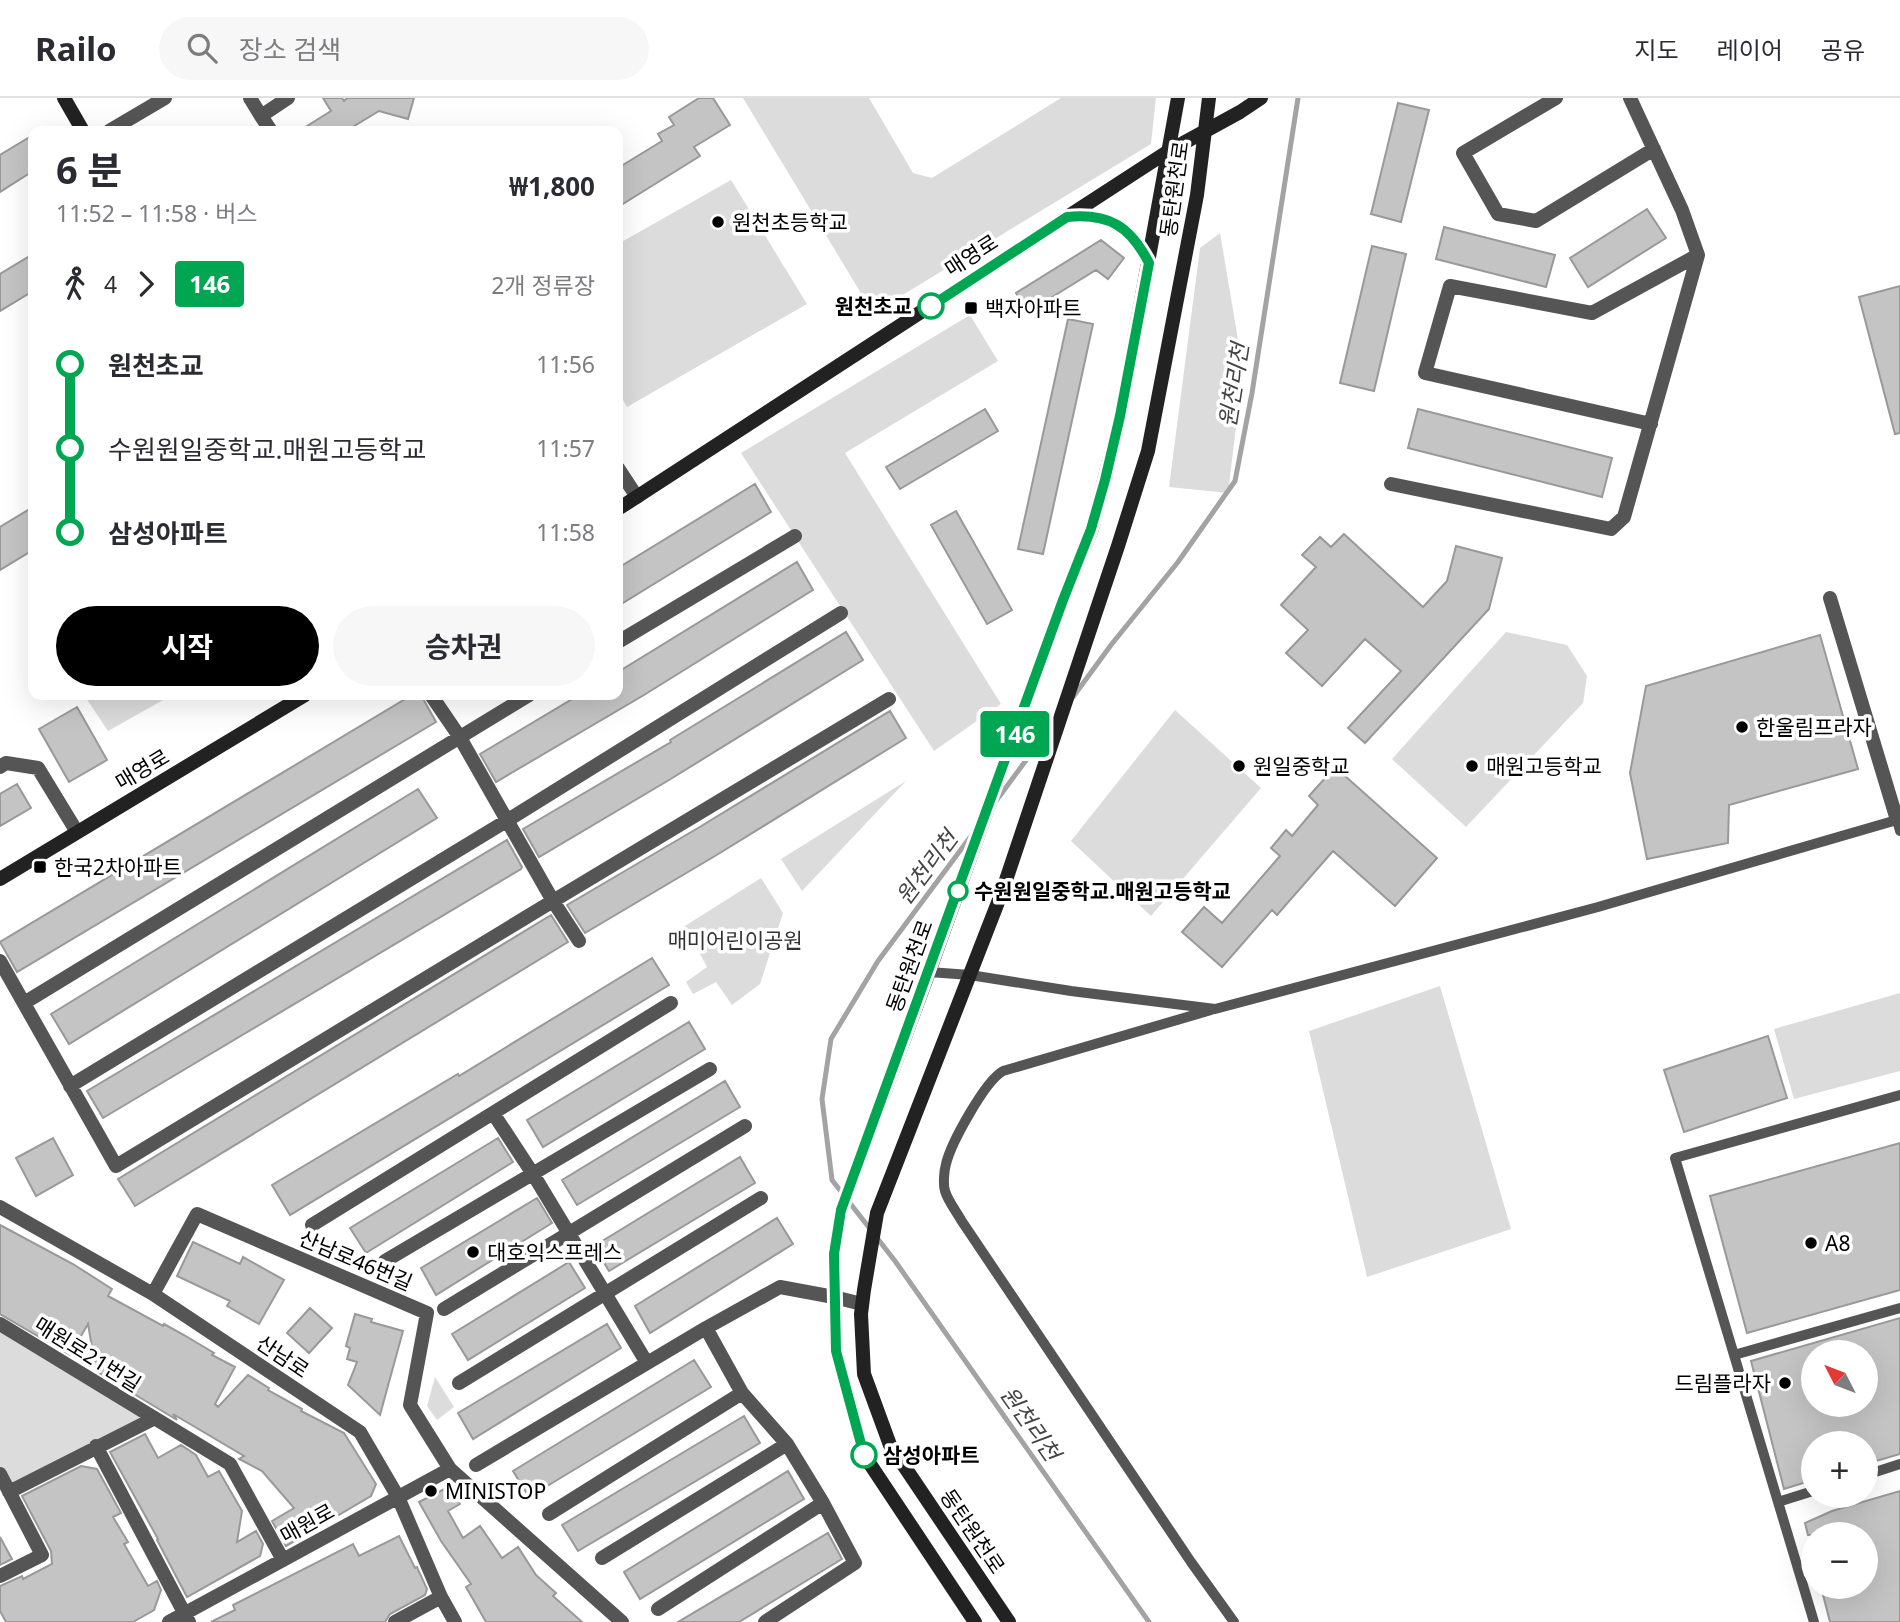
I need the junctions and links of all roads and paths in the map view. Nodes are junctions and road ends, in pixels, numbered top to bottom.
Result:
1 (64, 98) edge
2 (165, 98) edge
3 (250, 98) edge
4 (288, 98) edge
5 (1178, 98) edge
6 (1209, 98) edge
7 (1261, 98) edge
8 (1556, 98) edge
9 (1630, 98) edge
10 (261, 116) junction
11 (80, 126) edge
12 (117, 126) edge
13 (268, 126) edge
14 (1203, 133) junction
15 (1654, 149) junction
16 (1167, 152) junction
17 (1067, 217) junction
18 (1698, 256) junction
19 (1149, 263) junction
20 (1651, 424) junction
21 (623, 476) edge
22 (1391, 484) dead end
23 (637, 497) junction
24 (623, 506) edge
25 (795, 536) dead end
26 (1830, 598) dead end
27 (841, 613) dead end
28 (623, 639) edge
29 (889, 699) dead end
30 (297, 700) edge
31 (434, 700) edge
32 (520, 700) edge
33 (459, 736) junction
34 (0, 767) edge
35 (508, 820) junction
36 (1899, 824) edge
37 (77, 832) junction
38 (0, 879) edge
39 (553, 901) junction
40 (579, 941) dead end
41 (0, 961) edge
42 (929, 972) junction
43 (970, 975) junction
44 (23, 1003) junction
45 (671, 1003) dead end
46 (1215, 1009) junction
47 (710, 1069) dead end
48 (71, 1086) junction
49 (1900, 1095) edge
50 (493, 1113) junction
51 (746, 1126) dead end
52 (533, 1174) junction
53 (761, 1198) dead end
54 (0, 1206) edge
55 (312, 1225) dead end
56 (569, 1233) junction
57 (385, 1261) dead end
58 (605, 1293) junction
59 (153, 1294) junction
60 (834, 1297) junction
61 (863, 1297) junction
62 (444, 1308) dead end
63 (1900, 1308) edge
64 (0, 1324) edge
65 (706, 1328) junction
66 (1734, 1355) junction
67 (647, 1363) junction
68 (458, 1383) dead end
69 (742, 1393) junction
70 (153, 1419) junction
71 (787, 1444) junction
72 (96, 1446) junction
73 (1900, 1464) edge
74 (475, 1465) dead end
75 (450, 1469) junction
76 (1878, 1471) edge
77 (0, 1474) edge
78 (9, 1492) junction
79 (1801, 1495) edge
80 (398, 1497) junction
81 (1778, 1502) junction
82 (823, 1503) junction
83 (549, 1514) dead end
84 (602, 1558) dead end
85 (283, 1560) junction
86 (0, 1576) edge
87 (441, 1597) junction
88 (658, 1609) dead end
89 (187, 1618) edge
90 (170, 1622) edge
91 (395, 1622) edge
92 (455, 1622) edge
93 (622, 1622) edge
94 (765, 1622) edge
95 (975, 1622) edge
96 (1009, 1622) edge
97 (1234, 1622) edge
98 (1814, 1622) edge

1 - 11 main road
2 - 12 street
3 - 10 street
4 - 10 street
5 - 16 main road, 동탄원천로
6 - 14 main road, 동탄원천로
7 - 14 main road, 매영로
8 - 15 street
9 - 15 street
10 - 13 street
14 - 16 main road, 매영로
14 - 43 main road, 동탄원천로
15 - 18 street
16 - 17 main road, 매영로
16 - 19 main road, 동탄원천로
17 - 19 main road
17 - 23 main road, 매영로
18 - 20 street
18 - 20 street
19 - 42 main road, 동탄원천로
20 - 22 street
21 - 23 street
23 - 24 main road, 매영로
25 - 28 street
26 - 36 street
27 - 35 street
29 - 39 street
30 - 37 main road, 매영로
31 - 33 street
32 - 33 street
33 - 35 street
33 - 44 street
34 - 37 street
35 - 39 street
35 - 48 street
36 - 46 lane
37 - 38 main road, 매영로
39 - 40 street
39 - 48 street
41 - 44 street
42 - 43 lane
42 - 60 main road, 동탄원천로
43 - 46 lane
43 - 61 main road, 동탄원천로
44 - 48 street
45 - 50 street
46 - 97 lane
47 - 52 street
49 - 66 lane
50 - 52 street
50 - 55 street
51 - 56 street
52 - 56 street
52 - 57 street
53 - 58 street
54 - 59 street, 산남로
56 - 58 street
56 - 62 street
58 - 67 street
58 - 68 street
59 - 75 street, 산남로46번길
59 - 80 street, 산남로
60 - 61 street
60 - 65 street
60 - 95 main road, 동탄원천로
61 - 96 main road, 동탄원천로
63 - 66 lane
64 - 70 street, 매원로21번길
65 - 67 street
65 - 69 street
66 - 81 lane
67 - 74 street
69 - 71 street
69 - 83 street
70 - 72 street, 매원로21번길
70 - 85 street, 매원로21번길
71 - 82 street
71 - 84 street
72 - 78 street, 매원로21번길
72 - 89 street
73 - 76 lane
75 - 80 street, 매원로
75 - 93 street
77 - 78 street
78 - 86 street
79 - 81 lane
80 - 85 street, 매원로
80 - 87 street, 산남로
81 - 98 lane
82 - 88 street
82 - 94 street
85 - 89 street, 매원로
87 - 91 street
87 - 92 street, 산남로
89 - 90 street, 매원로

